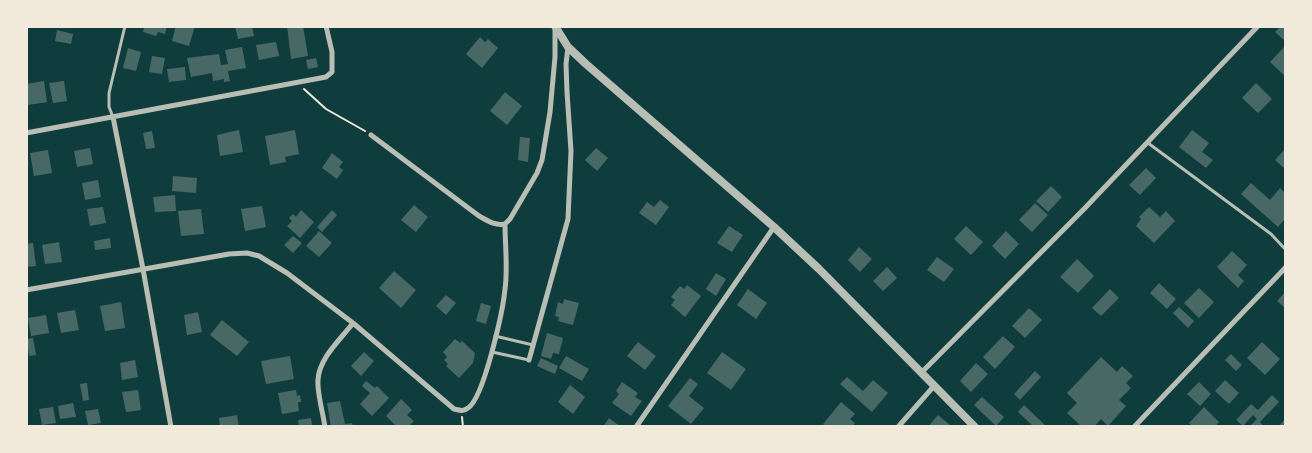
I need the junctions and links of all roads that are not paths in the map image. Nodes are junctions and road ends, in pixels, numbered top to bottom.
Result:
1 (125, 26) edge
2 (326, 26) edge
3 (555, 26) edge
4 (1258, 26) edge
5 (568, 47) junction
6 (113, 117) junction
7 (26, 133) edge
8 (372, 135) road end
9 (1148, 143) junction
10 (505, 224) junction
11 (774, 227) junction
12 (1286, 250) edge
13 (1286, 268) edge
14 (143, 269) junction
15 (26, 290) edge
16 (353, 323) junction
17 (495, 336) junction
18 (534, 345) junction
19 (492, 352) junction
20 (529, 360) joint
21 (922, 372) junction
22 (934, 386) junction
23 (171, 427) edge
24 (325, 427) edge
25 (636, 427) edge
26 (898, 427) edge
27 (975, 427) edge
28 (1134, 427) edge

1 - 6 lane
2 - 6 street
3 - 5 street
3 - 10 street
4 - 9 street
5 - 11 street
5 - 18 street
6 - 7 street
6 - 14 street
8 - 10 street
9 - 12 lane
9 - 21 street
10 - 17 street
11 - 21 street
11 - 25 street
13 - 28 street
14 - 15 street
14 - 16 street
14 - 23 street
16 - 19 street
16 - 24 street
17 - 18 lane
17 - 19 street
18 - 20 street
19 - 20 lane
21 - 22 street
22 - 26 street
22 - 27 street

